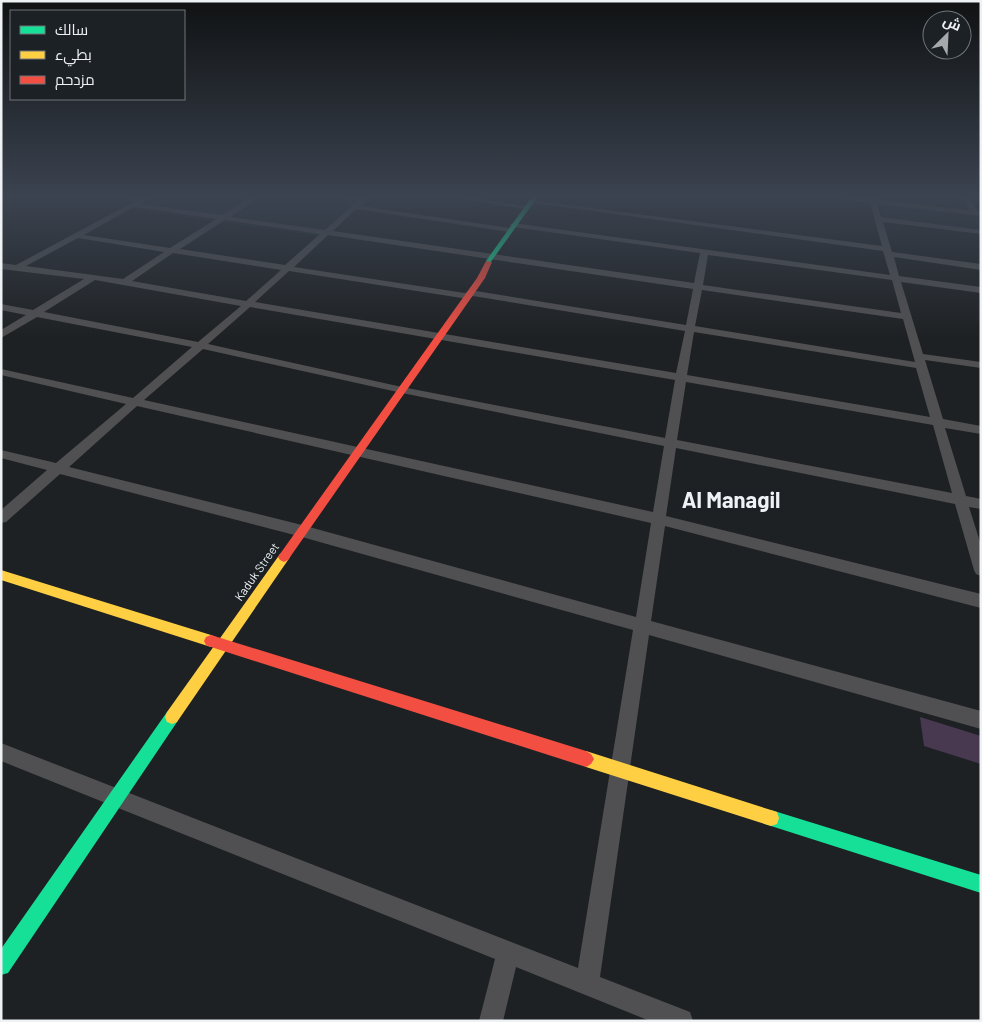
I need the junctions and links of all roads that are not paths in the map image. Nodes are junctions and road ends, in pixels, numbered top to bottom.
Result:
1 (65, 243) edge
2 (122, 243) edge
3 (183, 243) edge
4 (316, 243) edge
5 (401, 243) edge
6 (501, 243) edge
7 (644, 243) edge
8 (822, 243) edge
9 (884, 243) edge
10 (170, 250) junction
11 (705, 250) junction
12 (887, 252) junction
13 (491, 256) junction
14 (1, 266) edge
15 (981, 267) edge
16 (18, 268) junction
17 (288, 268) junction
18 (1, 271) edge
19 (93, 276) junction
20 (895, 277) junction
21 (125, 282) junction
22 (697, 286) junction
23 (981, 290) edge
24 (469, 295) junction
25 (248, 304) junction
26 (1, 307) edge
27 (33, 315) junction
28 (906, 317) junction
29 (689, 328) junction
30 (441, 334) junction
31 (1, 335) edge
32 (199, 345) junction
33 (919, 361) junction
34 (981, 365) edge
35 (1, 372) edge
36 (681, 376) junction
37 (402, 390) junction
38 (133, 402) junction
39 (937, 421) junction
40 (981, 430) edge
41 (671, 443) junction
42 (359, 451) junction
43 (1, 454) edge
44 (60, 468) junction
45 (960, 500) junction
46 (981, 504) edge
47 (1, 518) edge
48 (660, 519) junction
49 (302, 531) junction
50 (981, 570) edge
51 (1, 575) edge
52 (981, 601) edge
53 (642, 625) junction
54 (221, 646) junction
55 (981, 720) edge
56 (1, 752) edge
57 (620, 770) junction
58 (119, 796) junction
59 (981, 884) edge
60 (508, 951) junction
61 (1, 966) edge
62 (586, 983) junction
63 (491, 1021) edge
64 (681, 1021) edge

1 - 16 street
2 - 10 street
3 - 10 street
4 - 17 street
5 - 13 street
6 - 13 street, Kaduk Street
7 - 11 street
8 - 12 street
9 - 12 street
10 - 17 street
10 - 21 street
11 - 20 street
11 - 22 street
12 - 15 street
12 - 20 street
13 - 22 street
13 - 24 street, Kaduk Street
14 - 16 street
16 - 18 street
16 - 19 street
17 - 24 street
17 - 25 street
19 - 21 street
19 - 27 street
20 - 23 street
20 - 28 street
21 - 25 street
22 - 28 street
22 - 29 street
24 - 29 street
24 - 30 street, Kaduk Street
25 - 30 street
25 - 32 street
26 - 27 street
27 - 31 street
27 - 32 street
28 - 33 street
29 - 33 street
29 - 36 street
30 - 36 street
30 - 37 street, Kaduk Street
32 - 37 street
32 - 38 street
33 - 34 street
33 - 39 street
35 - 38 street
36 - 39 street
36 - 41 street
37 - 41 street
37 - 42 street, Kaduk Street
38 - 42 street
38 - 44 street
39 - 40 street
39 - 45 street
41 - 45 street
41 - 48 street
42 - 48 street
42 - 49 street, Kaduk Street
43 - 44 street
44 - 47 street
44 - 49 street
45 - 46 street
45 - 50 street
48 - 52 street
48 - 53 street
49 - 53 street
49 - 54 street, Kaduk Street
51 - 54 street
53 - 55 street
53 - 57 street
54 - 57 street
54 - 58 street, Kaduk Street
56 - 58 street
57 - 59 street
57 - 62 street
58 - 60 street
58 - 61 street, Kaduk Street
60 - 62 street
60 - 63 street
62 - 64 street

